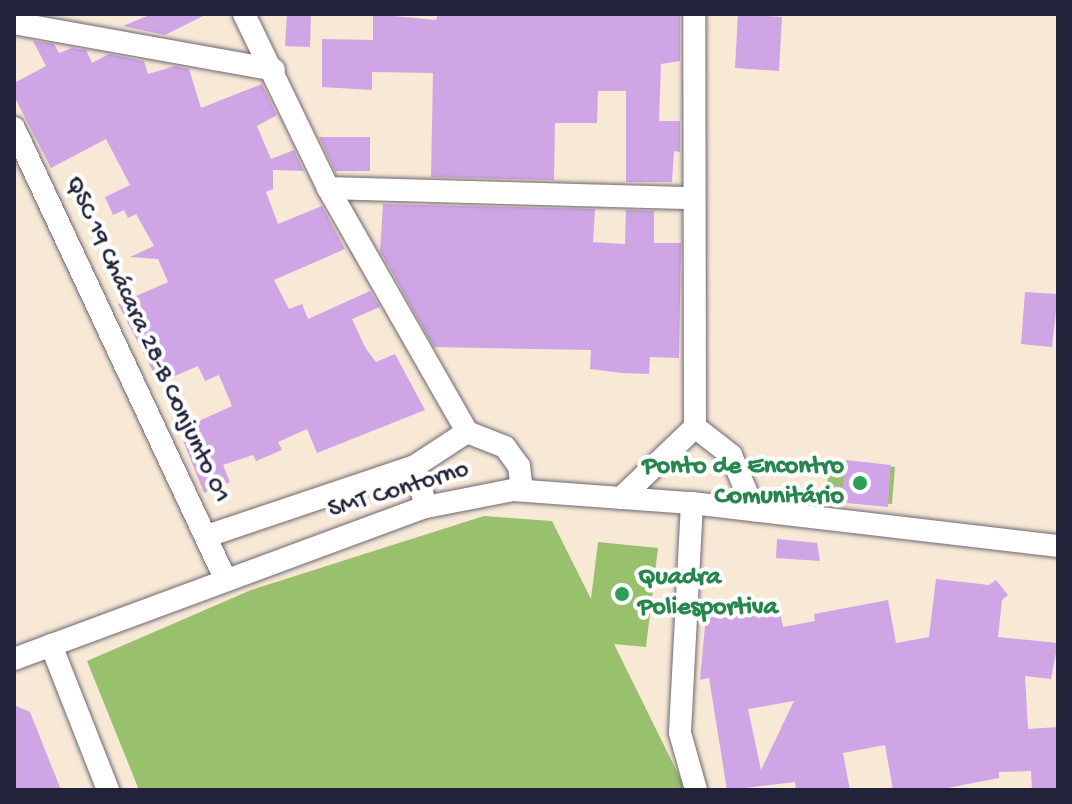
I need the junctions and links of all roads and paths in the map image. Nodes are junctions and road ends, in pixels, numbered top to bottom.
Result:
1 (244, 14) edge
2 (694, 14) edge
3 (14, 23) edge
4 (274, 70) junction
5 (14, 128) edge
6 (328, 188) junction
7 (692, 198) junction
8 (695, 427) junction
9 (467, 432) junction
10 (415, 466) junction
11 (522, 489) junction
12 (621, 498) junction
13 (692, 503) junction
14 (426, 507) junction
15 (754, 510) junction
16 (207, 536) junction
17 (1058, 546) edge
18 (225, 578) junction
19 (51, 645) junction
20 (14, 659) edge
21 (108, 790) edge
22 (696, 790) edge

1 - 4 street
2 - 7 street
3 - 4 street
4 - 6 street
5 - 16 street, QSC 19 Chácara 28-B Conjunto 01
6 - 7 street
6 - 9 street
7 - 8 street
8 - 12 street
8 - 15 street
9 - 10 street
9 - 11 street
10 - 14 street
10 - 16 street
11 - 12 street, SMT Contorno
11 - 14 street, SMT Contorno
12 - 13 street, SMT Contorno
13 - 15 street, SMT Contorno
13 - 22 street
14 - 18 street, SMT Contorno
15 - 17 street, SMT Contorno
16 - 18 street, QSC 19 Chácara 28-B Conjunto 01
18 - 19 street, SMT Contorno
19 - 20 street, SMT Contorno
19 - 21 street

